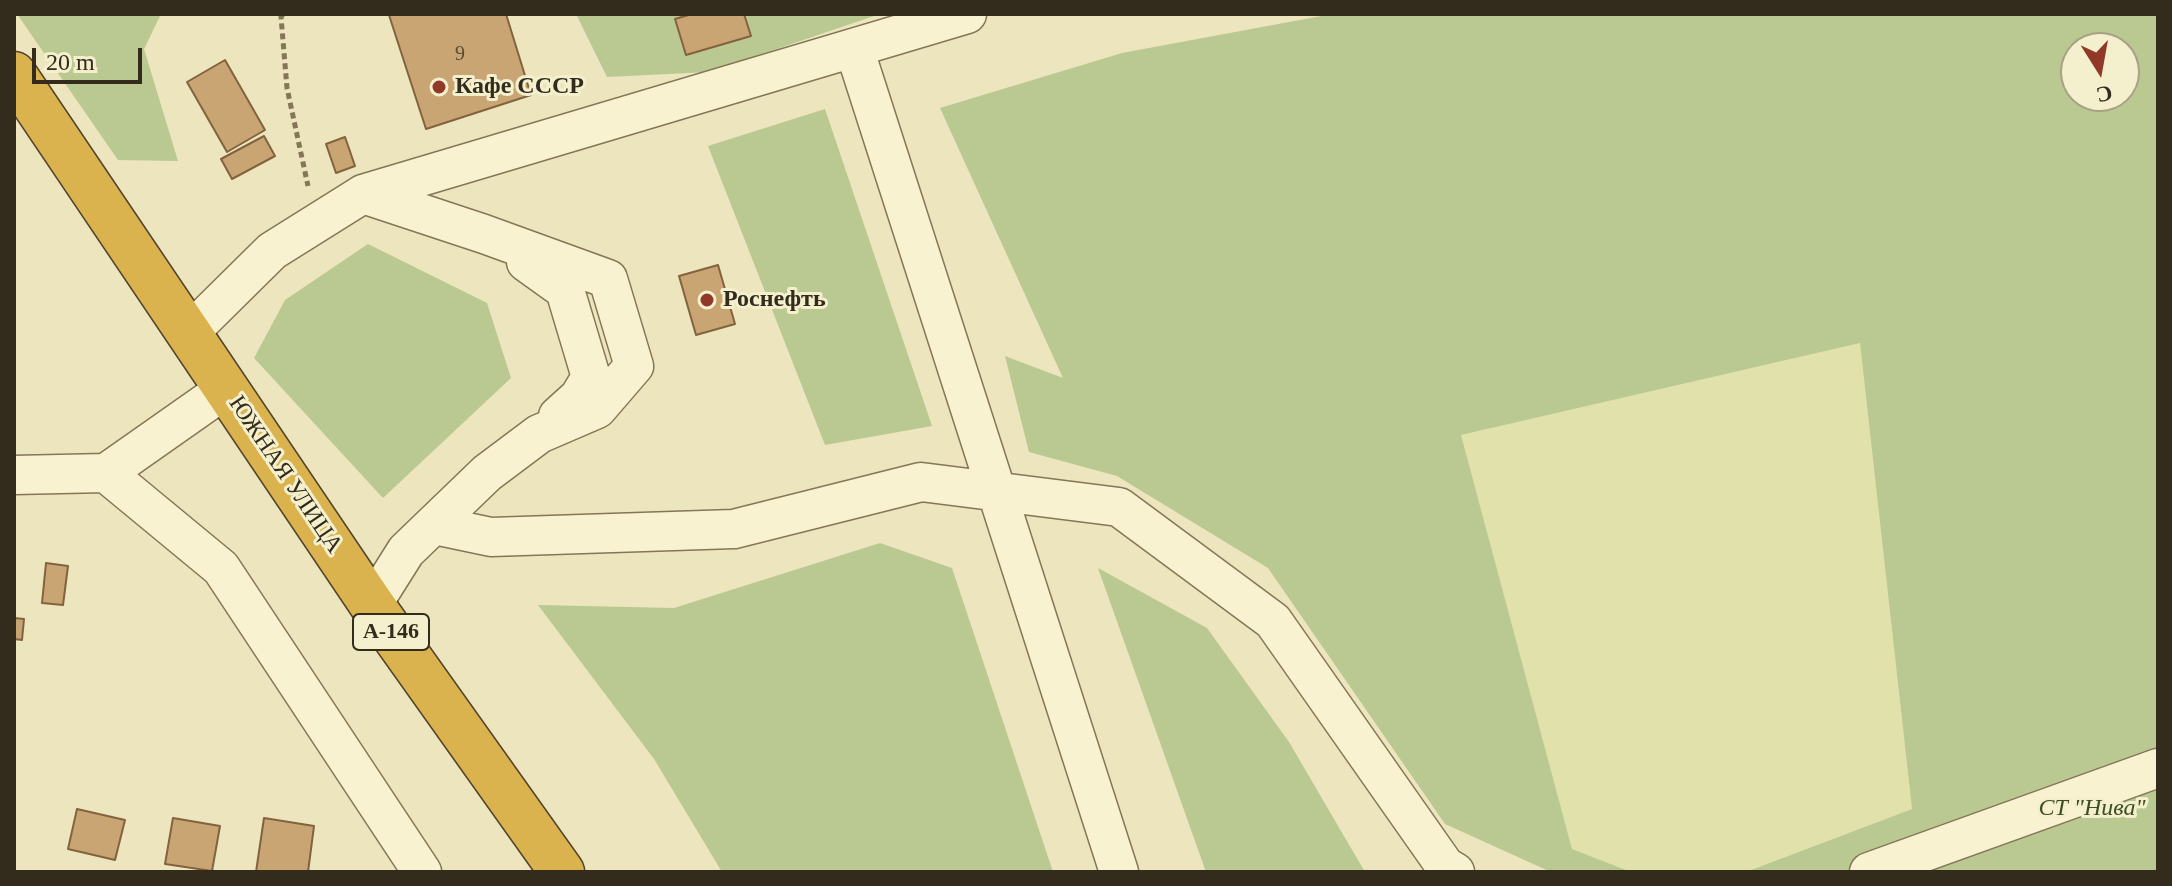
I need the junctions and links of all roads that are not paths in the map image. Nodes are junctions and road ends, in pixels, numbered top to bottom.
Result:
1 (967, 14) edge
2 (854, 48) junction
3 (14, 74) edge
4 (363, 194) junction
5 (190, 332) junction
6 (227, 388) junction
7 (106, 473) junction
8 (14, 475) edge
9 (996, 490) junction
10 (434, 525) junction
11 (372, 605) junction
12 (2158, 768) edge
13 (422, 872) edge
14 (562, 872) edge
15 (1119, 872) edge
16 (1455, 872) edge
17 (1869, 872) edge

1 - 2 street
2 - 4 street
2 - 9 street
3 - 5 highway, ЮЖНАЯ УЛИЦА / А-146
4 - 5 street
4 - 10 street
5 - 6 highway, ЮЖНАЯ УЛИЦА / А-146
6 - 7 street
6 - 11 highway, ЮЖНАЯ УЛИЦА / А-146
7 - 8 street
7 - 13 street
9 - 10 street
9 - 15 street
9 - 16 street
10 - 11 street
11 - 14 highway, ЮЖНАЯ УЛИЦА / А-146
12 - 17 street

